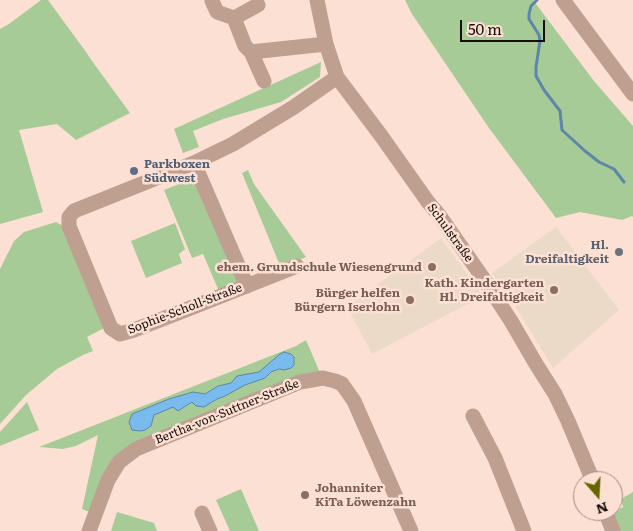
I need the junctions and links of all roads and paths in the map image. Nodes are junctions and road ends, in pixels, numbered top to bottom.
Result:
1 (317, 0) edge
2 (563, 0) edge
3 (212, 1) edge
4 (258, 5) dead end
5 (234, 18) junction
6 (326, 44) junction
7 (251, 52) junction
8 (337, 77) junction
9 (264, 80) dead end
10 (633, 94) edge
11 (194, 162) junction
12 (297, 266) dead end
13 (247, 286) junction
14 (473, 416) dead end
15 (589, 471) edge
16 (202, 513) dead end
17 (89, 531) edge
18 (210, 531) edge
19 (411, 531) edge
20 (524, 531) edge

1 - 6 street, Schulstraße
2 - 10 street
3 - 5 street
4 - 5 street
5 - 7 street
6 - 7 street
6 - 8 street, Schulstraße
7 - 9 street
8 - 11 street, Sophie-Scholl-Straße
8 - 15 street, Schulstraße
11 - 13 street, Sophie-Scholl-Straße
11 - 13 street, Sophie-Scholl-Straße
12 - 13 street, Sophie-Scholl-Straße
14 - 20 street
16 - 18 street
17 - 19 street, Bertha-von-Suttner-Straße

